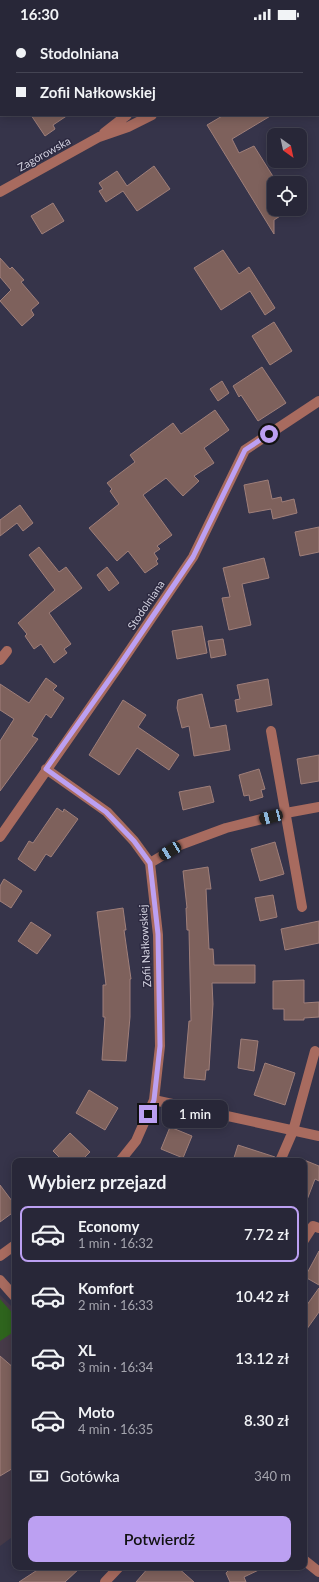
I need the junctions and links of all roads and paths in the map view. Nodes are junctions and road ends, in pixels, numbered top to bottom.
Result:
1 (126, 116) edge
2 (150, 116) edge
3 (99, 137) junction
4 (0, 192) edge
5 (319, 401) edge
6 (7, 651) dead end
7 (0, 660) edge
8 (271, 731) dead end
9 (46, 769) junction
10 (319, 807) edge
11 (286, 813) junction
12 (0, 836) edge
13 (150, 863) junction
14 (302, 907) dead end
15 (315, 1051) dead end
16 (154, 1100) junction
17 (293, 1131) junction
18 (319, 1136) edge
19 (122, 1158) edge
20 (281, 1158) edge
21 (319, 1228) edge
22 (307, 1235) edge
23 (12, 1247) edge
24 (0, 1256) edge
25 (0, 1280) edge
26 (12, 1294) edge
27 (307, 1562) edge
28 (116, 1570) edge
29 (319, 1572) edge
30 (105, 1582) edge

1 - 3 street, Zagórowska
2 - 3 street, Zagórowska
3 - 4 street, Zagórowska
5 - 9 street, Stodolniana
6 - 7 street
8 - 11 street
9 - 12 street, Stodolniana
9 - 13 street, Zofii Nałkowskiej
10 - 11 street
11 - 13 street
11 - 14 street
13 - 16 street, Zofii Nałkowskiej
15 - 17 street
16 - 17 street
16 - 19 street, Zofii Nałkowskiej
17 - 18 street
17 - 20 street
21 - 22 street
23 - 24 street
25 - 26 street
27 - 29 street
28 - 30 street

